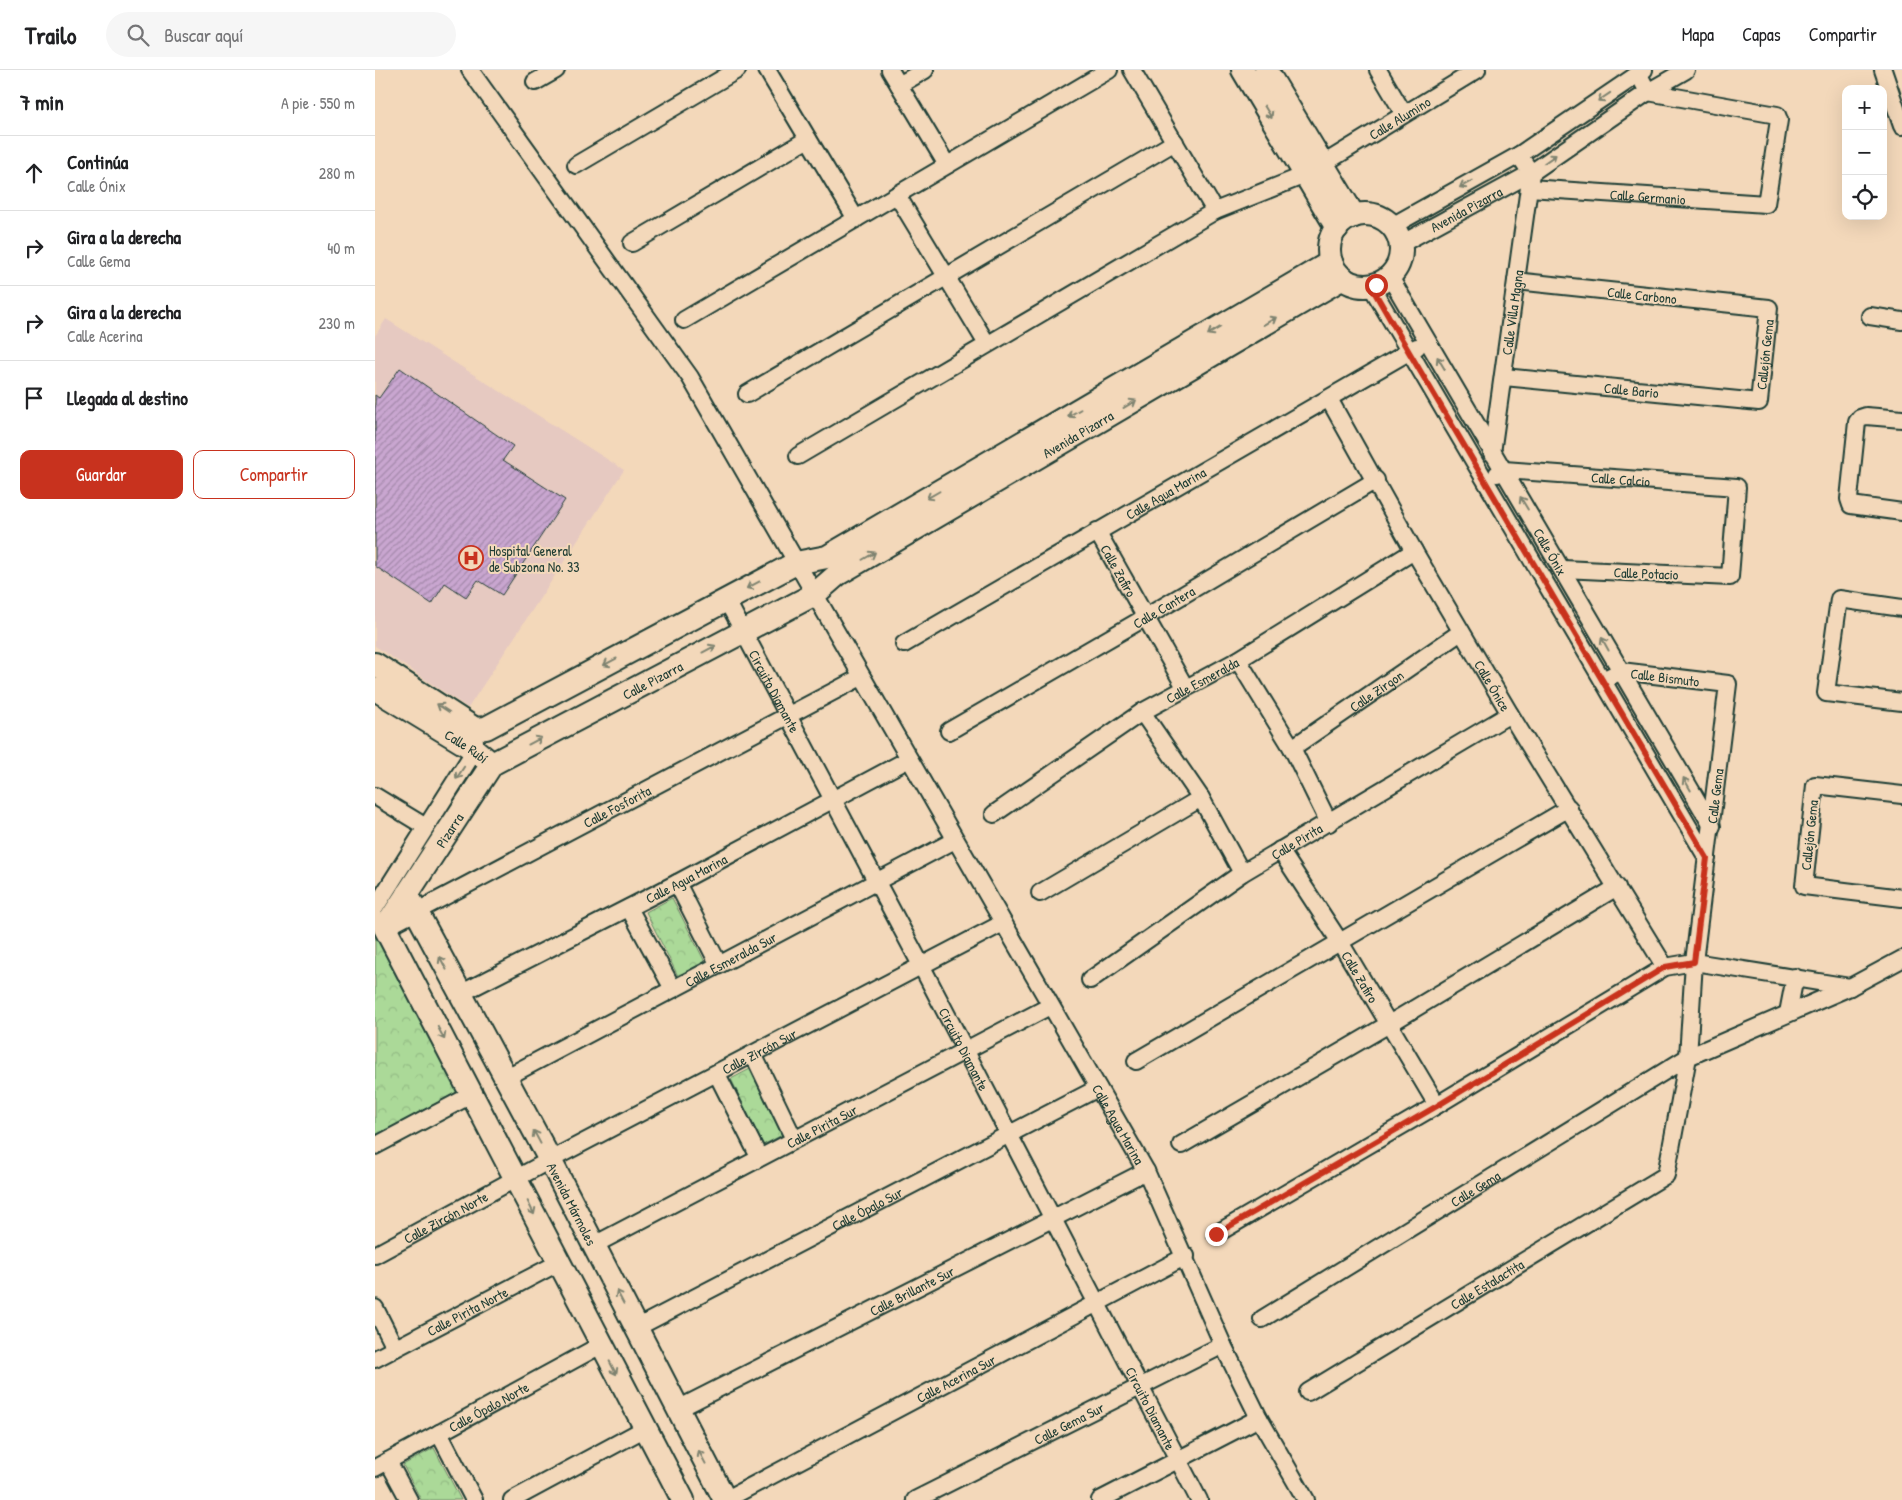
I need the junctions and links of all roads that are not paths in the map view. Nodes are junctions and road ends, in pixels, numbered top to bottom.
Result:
1 (471, 70) edge
2 (556, 70) edge
3 (737, 70) edge
4 (767, 70) edge
5 (890, 70) edge
6 (925, 70) edge
7 (1109, 70) edge
8 (1132, 70) edge
9 (1243, 70) edge
10 (1266, 70) edge
11 (1378, 70) edge
12 (1477, 70) edge
13 (1685, 70) edge
14 (1883, 70) edge
15 (1641, 72) edge
16 (535, 82) dead end
17 (899, 85) junction
18 (1648, 92) junction
19 (1403, 114) junction
20 (1902, 126) edge
21 (808, 139) junction
22 (1175, 142) junction
23 (1519, 155) junction
24 (576, 165) dead end
25 (947, 166) junction
26 (1314, 169) junction
27 (1530, 180) junction
28 (897, 195) junction
29 (1215, 211) junction
30 (856, 219) junction
31 (1345, 222) junction
32 (1397, 235) junction
33 (632, 243) dead end
34 (1337, 270) junction
35 (946, 277) junction
36 (1381, 281) junction
37 (1515, 281) junction
38 (1769, 308) joint
39 (1870, 316) dead end
40 (684, 320) dead end
41 (1902, 321) edge
42 (1428, 341) junction
43 (987, 344) junction
44 (1409, 352) junction
45 (1504, 377) junction
46 (747, 394) dead end
47 (1329, 399) junction
48 (1759, 402) joint
49 (1902, 419) edge
50 (1494, 451) junction
51 (798, 456) dead end
52 (1504, 470) junction
53 (1483, 475) junction
54 (1376, 480) junction
55 (1902, 512) edge
56 (1097, 531) junction
57 (1414, 551) junction
58 (796, 563) junction
59 (832, 566) junction
60 (1563, 569) junction
61 (1730, 576) joint
62 (815, 594) junction
63 (726, 599) junction
64 (1902, 608) edge
65 (1146, 617) junction
66 (744, 631) junction
67 (1461, 632) junction
68 (904, 644) dead end
69 (1238, 660) junction
70 (375, 664) edge
71 (1621, 672) junction
72 (861, 677) junction
73 (1603, 680) junction
74 (1728, 684) joint
75 (1185, 687) junction
76 (375, 689) edge
77 (1902, 702) edge
78 (1142, 712) junction
79 (1509, 714) junction
80 (789, 716) junction
81 (949, 731) dead end
82 (482, 743) junction
83 (1291, 748) junction
84 (909, 759) junction
85 (1902, 795) edge
86 (375, 796) edge
87 (1201, 798) junction
88 (833, 799) junction
89 (1569, 808) junction
90 (994, 814) dead end
91 (1329, 823) junction
92 (1711, 826) junction
93 (425, 827) junction
94 (955, 840) junction
95 (1280, 850) junction
96 (1707, 858) junction
97 (1242, 873) junction
98 (677, 883) junction
99 (876, 883) junction
100 (1617, 887) junction
101 (1040, 893) dead end
102 (1902, 898) edge
103 (411, 903) junction
104 (375, 908) edge
105 (629, 908) junction
106 (380, 923) edge
107 (1003, 924) junction
108 (1340, 942) junction
109 (1902, 959) edge
110 (1694, 962) junction
111 (719, 965) junction
112 (921, 965) junction
113 (1665, 967) junction
114 (1795, 977) junction
115 (1090, 980) dead end
116 (1850, 987) junction
117 (673, 989) junction
118 (460, 994) junction
119 (1050, 1006) junction
120 (1788, 1012) junction
121 (1389, 1024) junction
122 (965, 1050) junction
123 (754, 1056) junction
124 (1688, 1057) junction
125 (1136, 1062) dead end
126 (717, 1074) junction
127 (505, 1078) junction
128 (1098, 1088) junction
129 (473, 1094) junction
130 (1437, 1106) junction
131 (1009, 1134) junction
132 (794, 1139) junction
133 (1181, 1145) dead end
134 (375, 1146) edge
135 (759, 1157) junction
136 (550, 1160) junction
137 (1146, 1171) junction
138 (1666, 1175) joint
139 (516, 1179) junction
140 (1053, 1220) junction
141 (1216, 1234) dead end
142 (593, 1246) junction
143 (375, 1255) edge
144 (1186, 1256) junction
145 (558, 1263) junction
146 (1098, 1304) junction
147 (375, 1308) edge
148 (1261, 1319) dead end
149 (636, 1328) junction
150 (601, 1345) junction
151 (1223, 1345) junction
152 (395, 1348) junction
153 (375, 1359) edge
154 (1141, 1387) junction
155 (1307, 1392) dead end
156 (677, 1409) junction
157 (1259, 1418) junction
158 (644, 1429) junction
159 (439, 1433) junction
160 (1178, 1459) junction
161 (382, 1465) edge
162 (409, 1500) edge
163 (474, 1500) edge
164 (512, 1500) edge
165 (683, 1500) edge
166 (725, 1500) edge
167 (915, 1500) edge
168 (1100, 1500) edge
169 (1199, 1500) edge
170 (1306, 1500) edge

1 - 58 street, Calle Agua Marina
2 - 16 street
3 - 24 street
4 - 21 street
5 - 17 street
6 - 17 street
7 - 25 street
8 - 22 street
9 -> 26 street
10 - 26 street
11 - 19 street
12 - 19 street, Calle Alumino
13 - 18 street, Avenida Pizarra
14 - 20 street
15 - 18 street, Avenida Pizarra
15 -> 23 street, Avenida Pizarra
17 - 25 street
27 -> 18 street, Avenida Pizarra
18 - 27 street, Calle Germanio
19 - 26 street, Calle Alumino
21 - 30 street
21 - 33 street
22 - 29 street
22 - 35 street
23 - 27 street
23 -> 32 street, Avenida Pizarra
25 - 28 street
26 - 29 street, Calle Alumino
26 - 31 street
27 - 32 street, Avenida Pizarra
27 - 37 street, Calle Villa Magna
28 - 30 street
28 - 35 street
29 - 43 street, Calle Alumino
30 - 40 street
31 - 32 street
31 - 34 street
32 - 36 street
34 - 36 street
34 - 59 street, Avenida Pizarra
35 - 43 street
35 - 46 street
36 - 42 street, Calle Ónix
36 - 44 street, Calle Ónix
37 - 38 street, Calle Carbono
37 - 45 street, Calle Villa Magna
38 - 48 street, Callejón Gema
39 - 41 street
42 - 44 street, Calle Agua Marina
50 -> 42 street, Calle Ónix
43 - 51 street, Calle Alumino
44 - 47 street, Calle Agua Marina
44 - 53 street, Calle Ónix
45 - 48 street, Calle Bario
45 - 50 street, Calle Villa Magna
47 - 54 street, Calle Ónice
47 - 56 street, Calle Agua Marina
49 - 55 street
50 - 52 street, Calle Ónix
50 - 53 street
52 - 53 street
60 -> 52 street, Calle Ónix
52 - 61 street, Calle Calcio
53 - 73 street, Calle Ónix
54 - 57 street, Calle Ónice
54 - 65 street, Calle Cantera
56 - 65 street, Calle Zafiro
56 - 68 street, Calle Agua Marina
57 - 67 street, Calle Ónice
57 - 69 street, Calle Esmeralda
58 - 59 street, Avenida Pizarra
58 - 62 street, Calle Agua Marina
58 -> 63 street
59 - 62 street, Avenida Pizarra
60 - 61 street, Calle Potacio
71 -> 60 street, Calle Ónix
62 - 66 street, Calle Pizarra
62 - 72 street, Calle Agua Marina
63 - 66 street, Circuito Diamante
63 -> 82 street
64 - 77 street
65 - 75 street, Calle Zafiro
65 - 81 street, Calle Cantera
66 - 80 street, Circuito Diamante
82 -> 66 street, Calle Pizarra
67 - 79 street, Calle Ónice
67 - 83 street, Calle Zirgon
69 - 75 street, Calle Esmeralda
69 - 83 street
82 -> 70 street, Calle Rubí
71 - 73 street, Calle Bismuto
71 - 74 street, Calle Bismuto
92 -> 71 street, Calle Ónix
72 - 80 street, Calle Fosforita
72 - 84 street, Calle Agua Marina
73 - 96 street, Calle Ónix
74 - 92 street, Calle Gema
75 - 78 street, Calle Esmeralda
76 - 82 street, Calle Rubí
78 - 87 street
78 - 90 street, Calle Esmeralda
79 - 89 street, Calle Ónice
79 - 91 street, Calle Pirita
80 - 88 street, Circuito Diamante
80 - 103 street, Calle Fosforita
82 -> 93 street
82 - 103 street, Pizarra
83 - 91 street
84 - 88 street, Calle Agua Marina
84 - 94 street, Calle Agua Marina
85 - 102 street, Callejón Gema
86 - 93 street
87 - 97 street
87 - 101 street
88 - 98 street, Calle Agua Marina
88 - 99 street, Circuito Diamante
89 - 100 street, Calle Ónice
89 - 108 street
91 - 95 street, Calle Pirita
92 - 96 street, Calle Gema
93 - 104 street
94 - 99 street, Calle Esmeralda Sur
94 - 107 street, Calle Agua Marina
95 - 97 street, Calle Pirita
95 - 108 street, Calle Zafiro
96 - 110 street, Calle Gema
97 - 115 street, Calle Pirita
98 - 105 street, Calle Agua Marina
98 - 111 street
99 - 111 street, Calle Esmeralda Sur
99 - 112 street, Circuito Diamante
100 - 113 street, Calle Ónice
100 - 121 street
103 - 106 street, Pizarra
118 -> 103 street, Avenida Mármoles
105 - 117 street
105 - 118 street, Calle Agua Marina
106 -> 129 street
107 - 112 street, Calle Zircón Sur
107 - 119 street, Calle Agua Marina
108 - 121 street, Calle Zafiro
108 - 125 street
109 - 116 street, Calle Gema
110 - 113 street
110 - 114 street
110 - 124 street, Calle Gema
111 - 117 street, Calle Esmeralda Sur
112 - 122 street, Circuito Diamante
112 - 123 street, Calle Zircón Sur
113 - 130 street
114 - 116 street
114 - 120 street
116 - 120 street, Calle Gema
117 - 127 street, Calle Esmeralda Sur
118 - 127 street, Avenida Mármoles
119 - 122 street, Calle Pirita Sur
119 - 128 street, Calle Agua Marina
120 - 124 street, Calle Gema
121 - 130 street, Calle Zafiro
121 - 133 street
122 - 131 street, Circuito Diamante
122 - 132 street, Calle Pirita Sur
123 - 126 street, Calle Zircón Sur
123 - 132 street
124 - 138 street, Calle Gema
124 - 148 street, Calle Gema
126 - 135 street
126 - 136 street, Calle Zircón Sur
136 -> 127 street, Avenida Mármoles
128 - 131 street, Calle Ópalo Sur
128 - 137 street, Calle Agua Marina
129 - 134 street
129 - 139 street
130 - 141 street
131 - 140 street, Circuito Diamante
131 - 149 street, Calle Ópalo Sur
132 - 135 street, Calle Pirita Sur
135 - 142 street, Calle Pirita Sur
136 - 139 street, Calle Zircón Sur
136 - 142 street, Avenida Mármoles
137 - 140 street, Calle Brillante Sur
137 - 144 street, Calle Agua Marina
138 - 155 street, Calle Estalactita
139 - 143 street, Calle Zircón Norte
139 -> 145 street
140 - 146 street, Circuito Diamante
140 - 156 street, Calle Brillante Sur
149 -> 142 street, Avenida Mármoles
144 - 146 street, Calle Acerina Sur
144 - 151 street, Calle Agua Marina
145 - 150 street
145 - 152 street, Calle Pirita Norte
146 - 154 street, Circuito Diamante
146 - 166 street, Calle Acerina Sur
147 - 152 street
149 - 156 street, Avenida Mármoles
150 -> 158 street
150 - 159 street, Calle Ópalo Norte
151 - 154 street, Calle Gema Sur
151 - 157 street, Calle Agua Marina
152 - 153 street, Calle Pirita Norte
154 - 160 street, Circuito Diamante
154 - 167 street, Calle Gema Sur
166 -> 156 street, Avenida Mármoles
157 - 160 street
157 - 170 street, Calle Agua Marina
158 - 164 street
158 - 165 street
159 - 161 street, Calle Ópalo Norte
159 - 163 street
160 - 168 street
160 - 169 street, Circuito Diamante
161 - 162 street

